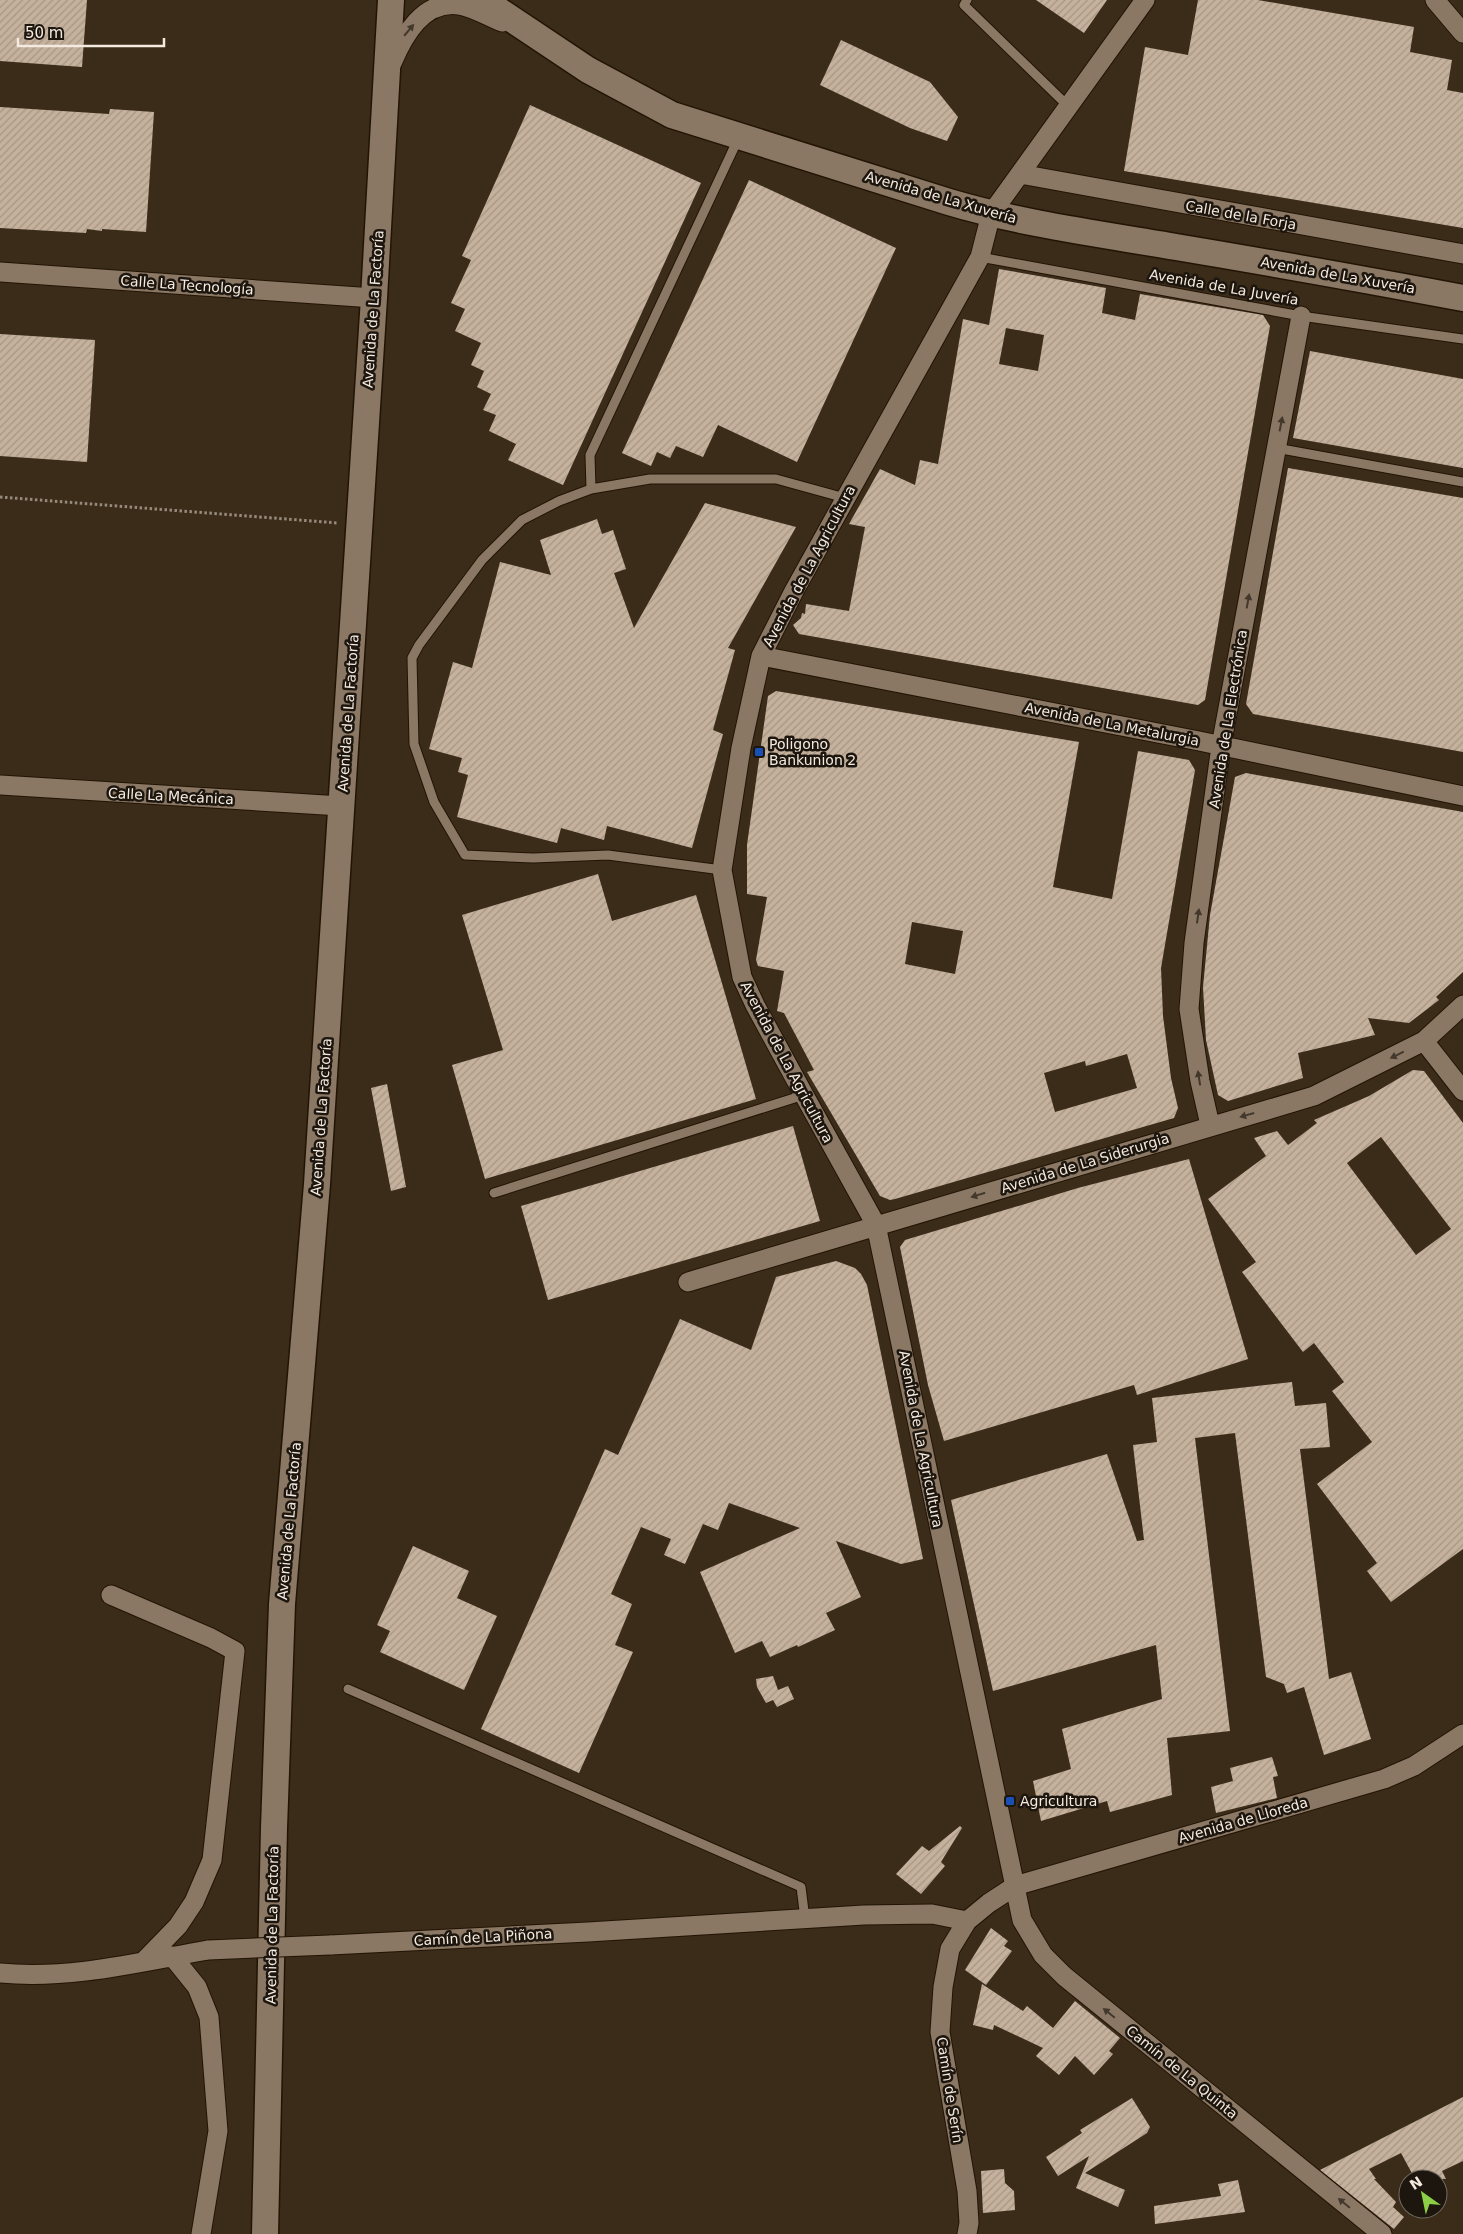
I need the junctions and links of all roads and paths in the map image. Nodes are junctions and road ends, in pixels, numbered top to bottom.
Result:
1 (391, 0) edge
2 (483, 0) edge
3 (504, 0) edge
4 (1145, 0) edge
5 (1435, 0) edge
6 (963, 2) edge
7 (1463, 33) edge
8 (536, 35) junction
9 (387, 73) junction
10 (1068, 107) junction
11 (739, 136) junction
12 (1020, 174) junction
13 (991, 214) junction
14 (1463, 254) edge
15 (980, 257) junction
16 (0, 272) edge
17 (374, 298) junction
18 (1463, 298) edge
19 (1301, 316) junction
20 (1463, 338) edge
21 (1276, 448) junction
22 (1463, 482) edge
23 (591, 489) junction
24 (0, 497) edge
25 (846, 498) junction
26 (360, 525) junction
27 (761, 656) junction
28 (1222, 746) junction
29 (0, 785) edge
30 (1463, 796) edge
31 (342, 806) junction
32 (722, 870) junction
33 (1463, 1005) edge
34 (1424, 1041) junction
35 (1463, 1091) edge
36 (804, 1096) junction
37 (1210, 1125) junction
38 (494, 1193) dead end
39 (876, 1225) junction
40 (688, 1282) dead end
41 (111, 1595) dead end
42 (348, 1689) dead end
43 (1463, 1734) edge
44 (1015, 1886) junction
45 (805, 1919) junction
46 (967, 1921) junction
47 (172, 1956) junction
48 (144, 1961) junction
49 (0, 1973) edge
50 (201, 2234) edge
51 (265, 2234) edge
52 (967, 2234) edge
53 (1382, 2234) edge

1 - 9 street, Avenida de La Factoría
2 - 8 street, Avenida de La Xuvería
3 - 8 street
4 - 10 street
5 - 7 street
6 - 10 lane
9 -> 8 street
8 - 11 street, Avenida de La Xuvería
9 - 17 street, Avenida de La Factoría
10 - 12 street
11 - 13 street, Avenida de La Xuvería
11 - 23 lane
12 - 13 street
12 - 14 street, Calle de la Forja
13 - 15 street, Avenida de La Agricultura
13 - 18 street, Avenida de La Xuvería
15 - 19 lane, Avenida de La Juvería
15 - 25 street, Avenida de La Agricultura
16 - 17 street, Calle La Tecnología
17 - 26 street, Avenida de La Factoría
19 - 20 lane, Avenida de La Juvería
21 -> 19 street, Avenida de La Electrónica
21 - 22 lane
28 -> 21 street, Avenida de La Electrónica
23 - 25 lane
23 - 32 lane
24 - 26 path
25 - 27 street, Avenida de La Agricultura
26 - 31 street, Avenida de La Factoría
27 - 28 street, Avenida de La Metalurgia
27 - 32 street, Avenida de La Agricultura
28 - 30 street, Avenida de La Metalurgia
37 -> 28 street, Avenida de La Electrónica
29 - 31 street, Calle La Mecánica
31 - 51 street, Avenida de La Factoría
32 - 36 street, Avenida de La Agricultura
33 - 34 street, Avenida de La Siderurgia
34 - 35 street
34 -> 37 street, Avenida de La Siderurgia
36 - 38 lane
36 - 39 street, Avenida de La Agricultura
37 -> 39 street, Avenida de La Siderurgia
39 - 40 street, Avenida de La Siderurgia
39 - 44 street, Avenida de La Agricultura
41 - 48 street
42 - 45 lane
43 - 44 street, Avenida de Lloreda
44 - 46 street, Camín de Serín
53 -> 44 street, Camín de La Quinta
45 - 46 street, Camín de La Piñona
45 - 47 street, Camín de La Piñona, bridge
46 - 52 street, Camín de Serín
47 - 48 street, Camín de La Piñona
47 - 50 street
48 - 49 street, Camín de La Piñona

